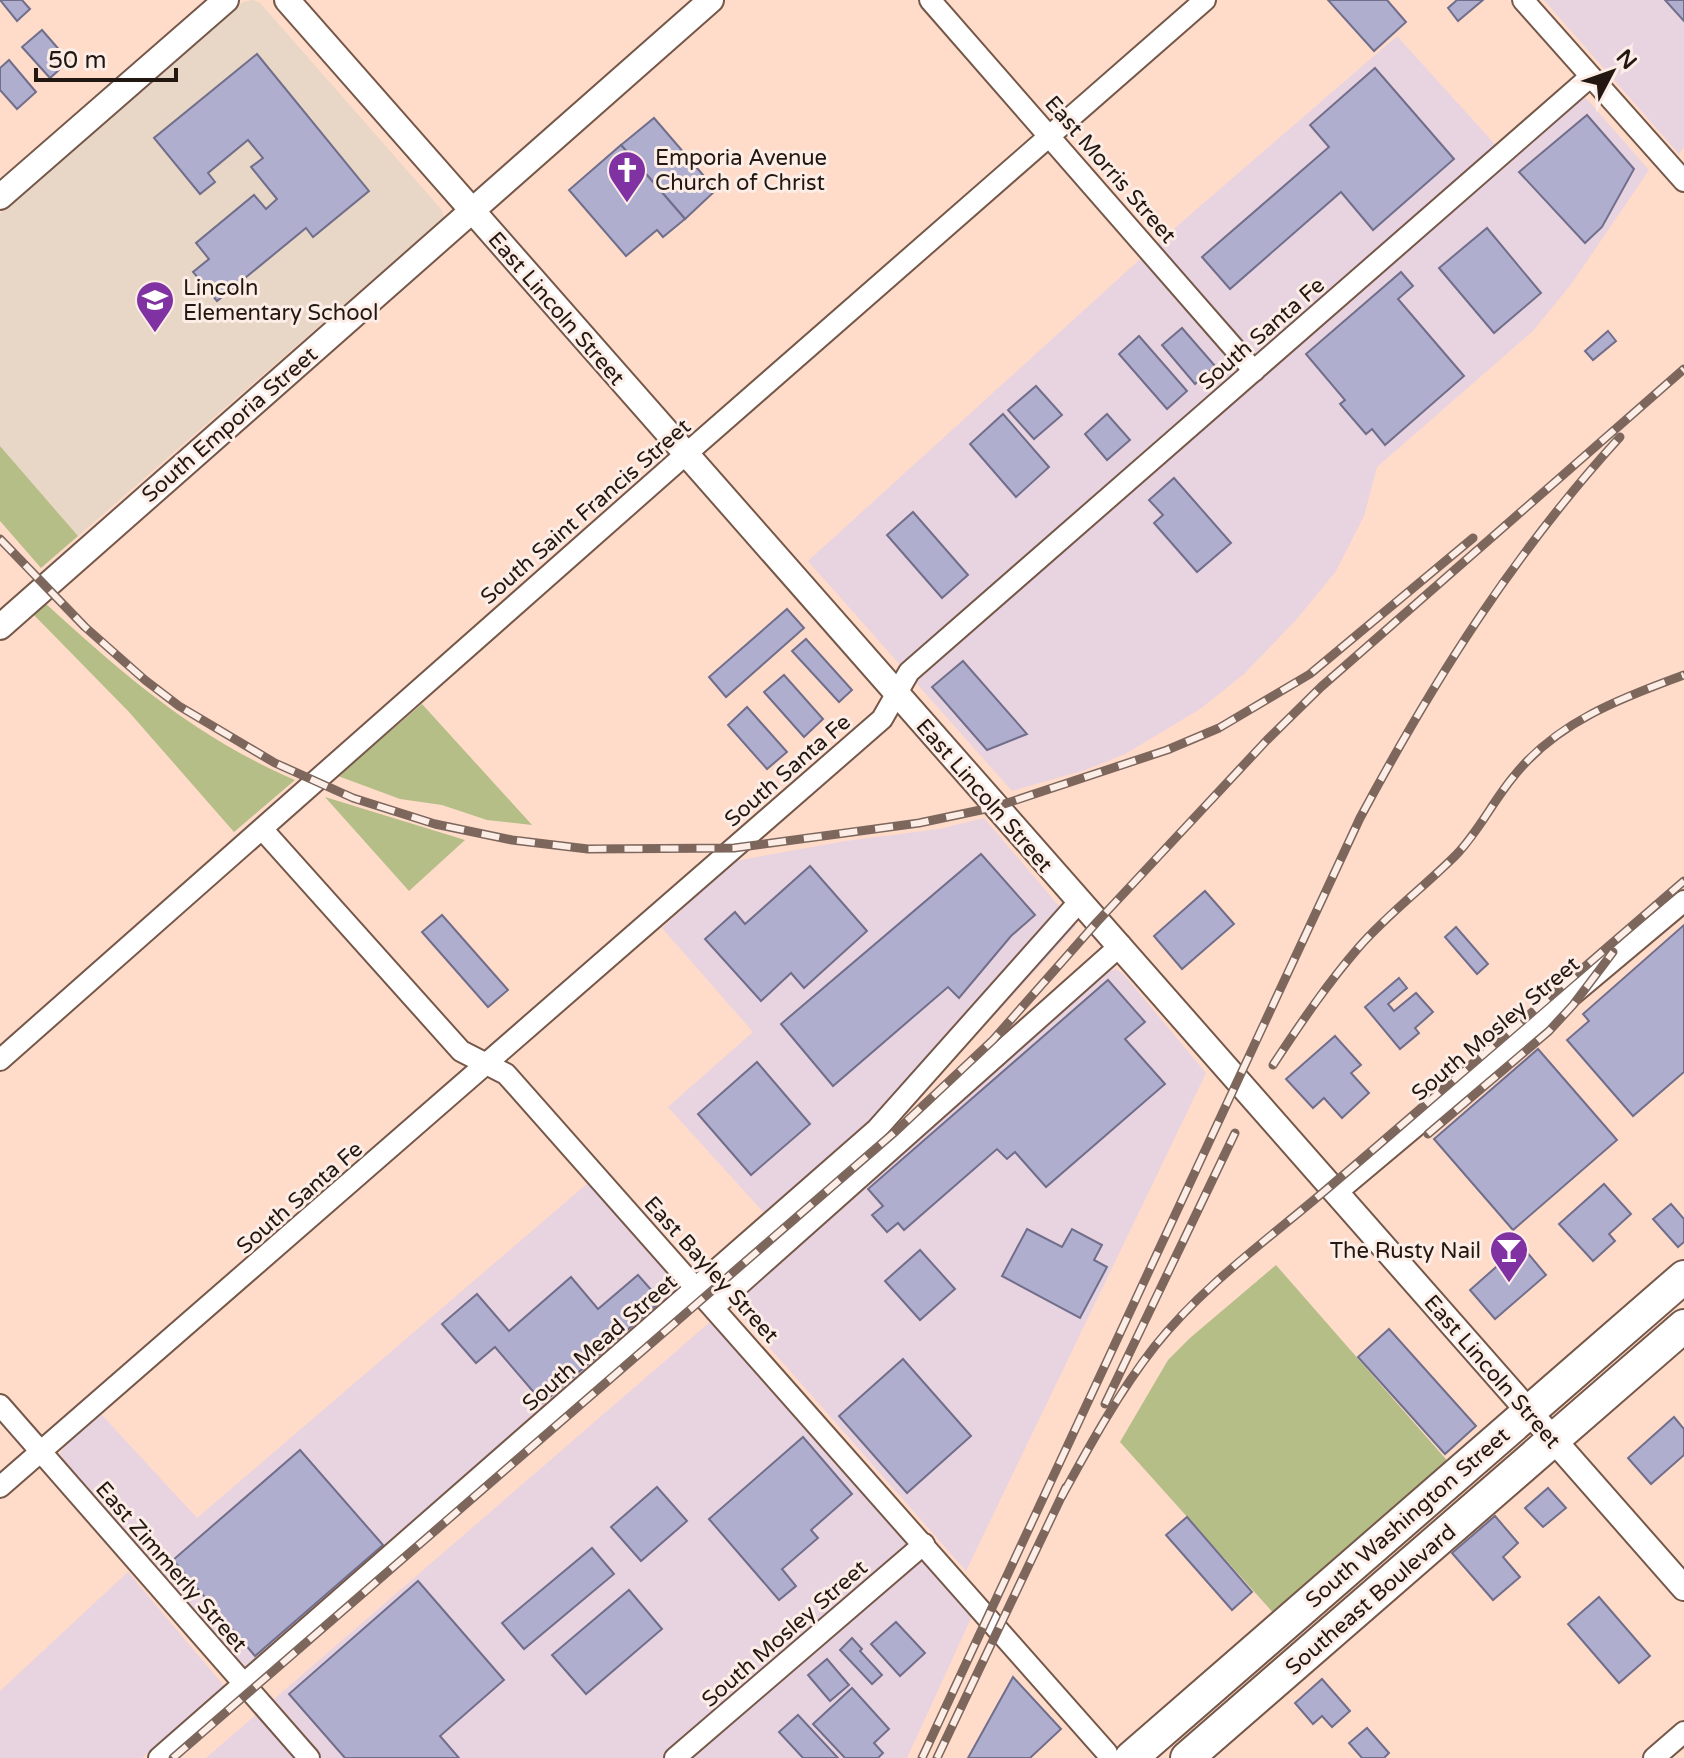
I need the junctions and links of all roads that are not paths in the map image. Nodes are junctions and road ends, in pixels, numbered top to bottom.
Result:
1 (226, 0) edge
2 (287, 0) edge
3 (711, 0) edge
4 (930, 0) edge
5 (1205, 0) edge
6 (1523, 0) edge
7 (1590, 77) junction
8 (1050, 136) junction
9 (1684, 181) edge
10 (0, 197) edge
11 (471, 210) junction
12 (1254, 371) junction
13 (686, 454) junction
14 (0, 627) edge
15 (897, 693) junction
16 (263, 830) junction
17 (1684, 901) edge
18 (1079, 902) junction
19 (1121, 945) junction
20 (0, 1060) edge
21 (486, 1064) junction
22 (1337, 1192) junction
23 (1684, 1277) edge
24 (697, 1289) junction
25 (714, 1307) junction
26 (1684, 1326) edge
27 (0, 1405) edge
28 (1528, 1412) junction
29 (1553, 1440) junction
30 (41, 1451) junction
31 (0, 1487) edge
32 (924, 1544) junction
33 (1684, 1588) edge
34 (243, 1685) junction
35 (1684, 1732) edge
36 (159, 1758) edge
37 (309, 1758) edge
38 (675, 1758) edge
39 (1108, 1758) edge
40 (1131, 1758) edge
41 (1187, 1758) edge
42 (1654, 1758) edge

1 - 10 street
2 - 11 street, East Lincoln Street
3 - 11 street, South Emporia Street
4 - 8 street, East Morris Street
5 - 8 street, South Saint Francis Street
6 - 7 street
7 - 9 street
7 - 12 street, South Santa Fe
8 - 12 street, East Morris Street
8 - 13 street, South Saint Francis Street
11 - 13 street, East Lincoln Street
11 - 14 street, South Emporia Street
12 - 15 street, South Santa Fe
13 - 15 street, East Lincoln Street
13 - 16 street, South Saint Francis Street
15 - 18 street, East Lincoln Street
15 - 21 street, South Santa Fe
16 - 20 street, South Saint Francis Street
16 - 21 street, East Bayley Street
17 - 22 street, South Mosley Street
18 - 19 street, East Lincoln Street
18 - 24 street, South Mead Street
19 - 22 street, East Lincoln Street
19 - 25 street
21 - 24 street, East Bayley Street
21 - 30 street, South Santa Fe
22 - 28 street, East Lincoln Street
23 - 28 main road, South Washington Street
24 - 25 street, East Bayley Street
24 - 34 street, South Mead Street
25 - 32 street, East Bayley Street
26 - 29 main road
27 - 30 street, East Zimmerly Street
28 - 29 street, East Lincoln Street
28 - 40 main road, South Washington Street
29 - 33 street, East Lincoln Street
29 - 41 main road, Southeast Boulevard
30 - 31 street, South Santa Fe
30 - 34 street, East Zimmerly Street
32 - 38 street, South Mosley Street
32 - 39 street, East Bayley Street
34 - 36 street, South Mead Street
34 - 37 street, East Zimmerly Street
35 - 42 street

